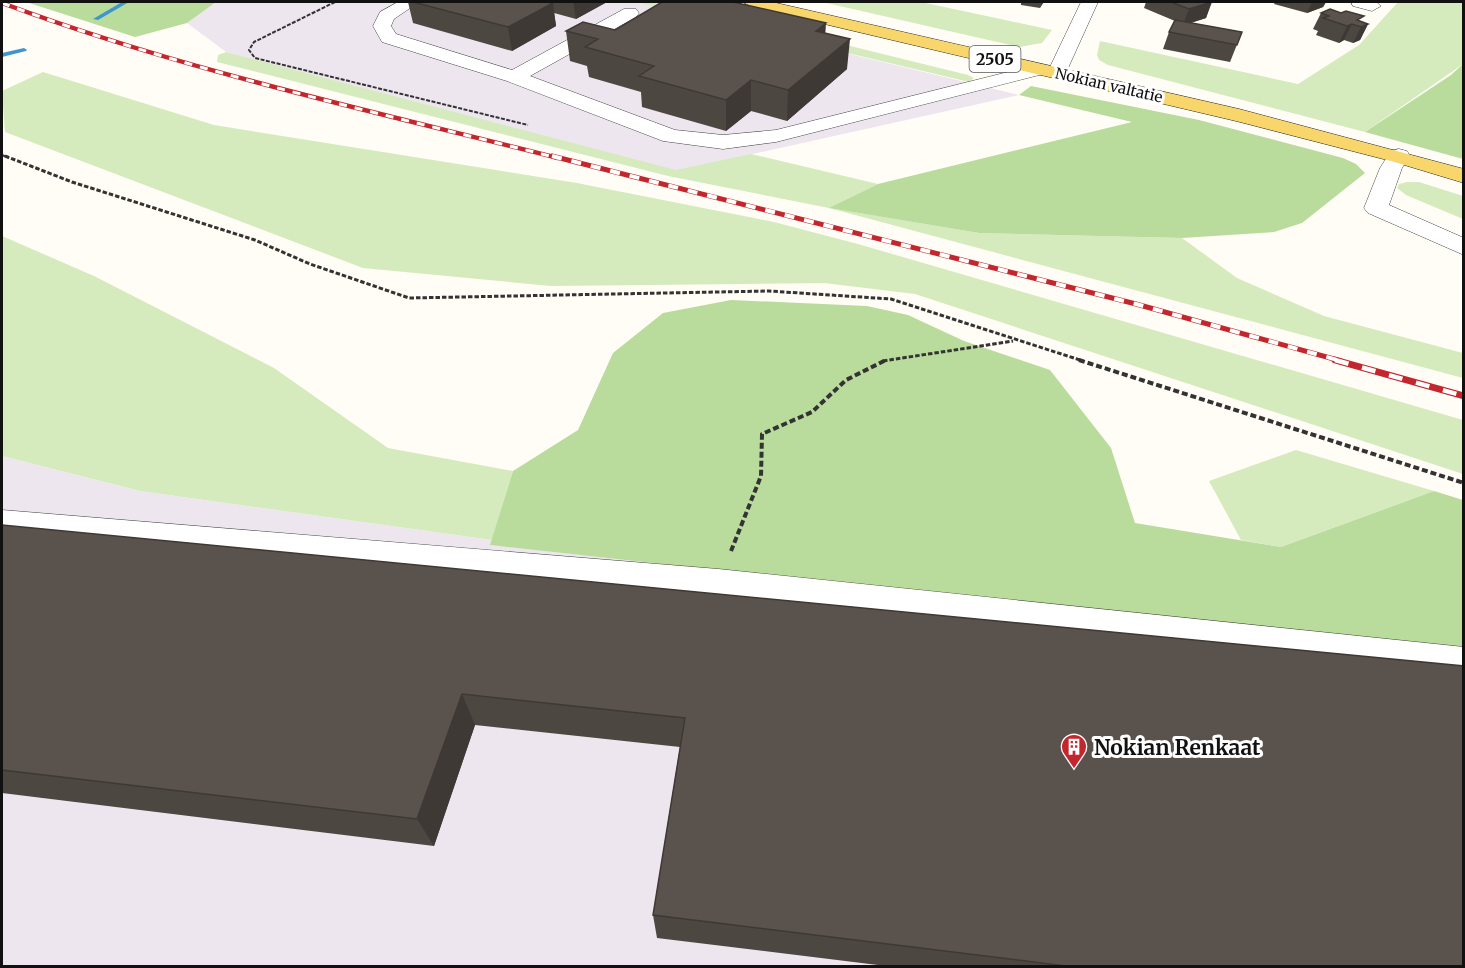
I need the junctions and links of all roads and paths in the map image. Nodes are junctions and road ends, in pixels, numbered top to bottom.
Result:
1 (335, 2) edge
2 (410, 2) edge
3 (752, 2) edge
4 (1089, 2) edge
5 (630, 13) dead end
6 (1049, 71) junction
7 (514, 77) junction
8 (528, 125) dead end
9 (2, 155) edge
10 (1399, 156) junction
11 (1464, 176) edge
12 (1464, 248) edge
13 (1014, 341) junction
14 (1464, 483) edge
15 (2, 523) edge
16 (718, 584) junction
17 (1464, 664) edge

1 - 8 path
2 - 7 street
3 - 6 main road, Nokian valtatie / 2505
4 - 6 street
5 - 7 street
6 - 7 street
6 - 10 main road, Nokian valtatie / 2505
9 - 13 path
10 - 11 main road, Nokian valtatie / 2505
10 - 12 street
13 - 14 path
13 - 16 path
15 - 16 street
16 - 17 street

